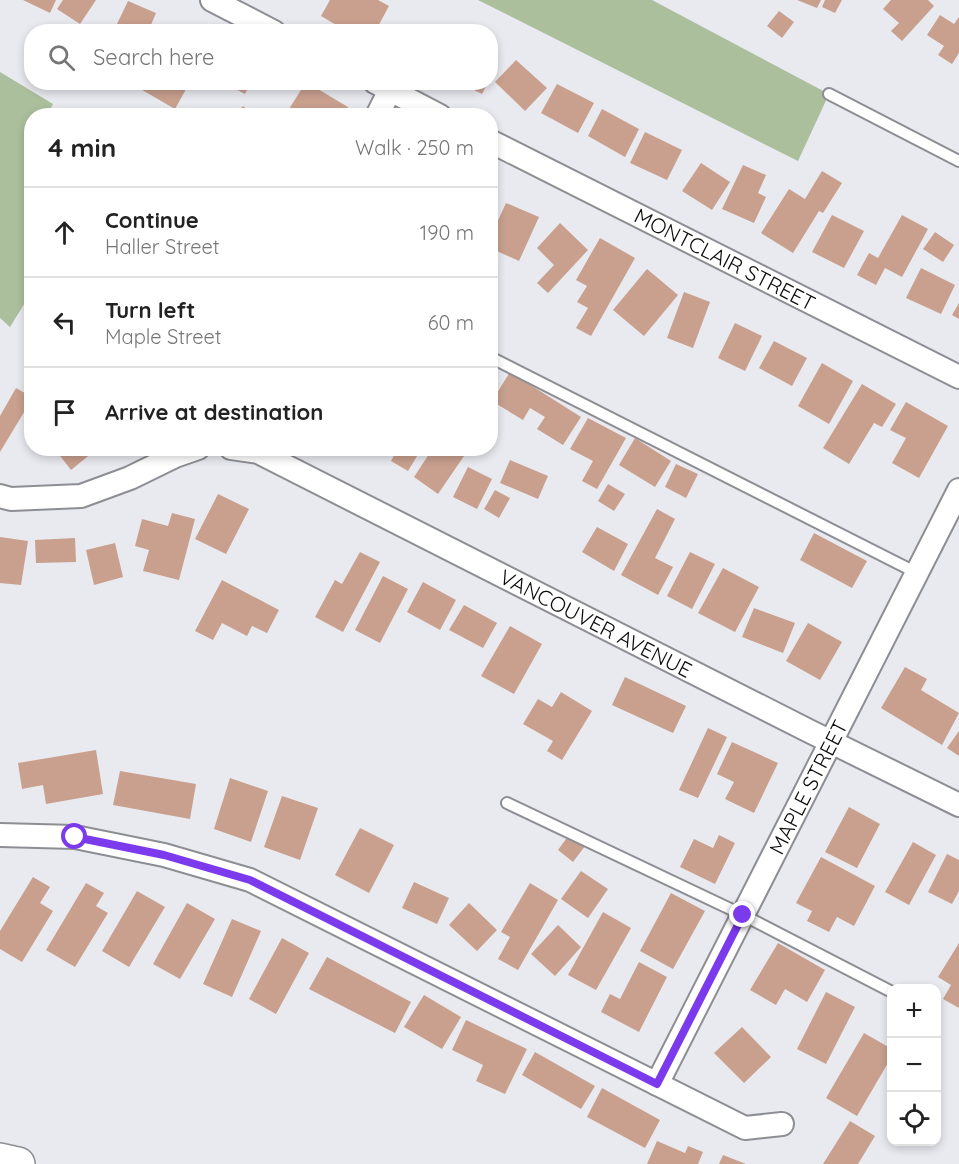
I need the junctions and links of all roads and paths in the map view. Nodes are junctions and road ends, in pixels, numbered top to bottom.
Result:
1 (212, 0) edge
2 (258, 24) edge
3 (382, 90) edge
4 (391, 90) edge
5 (829, 94) dead end
6 (379, 108) edge
7 (425, 108) edge
8 (498, 145) edge
9 (959, 161) edge
10 (498, 361) edge
11 (959, 377) edge
12 (175, 456) edge
13 (266, 456) edge
14 (959, 490) edge
15 (0, 496) edge
16 (917, 573) junction
17 (831, 742) junction
18 (507, 803) dead end
19 (959, 805) edge
20 (0, 835) edge
21 (743, 915) junction
22 (887, 990) edge
23 (657, 1084) junction
24 (782, 1124) dead end
25 (0, 1160) edge
26 (18, 1164) edge

1 - 2 street
3 - 6 street
4 - 7 street
5 - 9 lane
8 - 11 street, MONTCLAIR STREET
10 - 16 lane
12 - 15 street
13 - 17 street, VANCOUVER AVENUE
14 - 16 street, MAPLE STREET
16 - 17 street, MAPLE STREET
17 - 19 street, VANCOUVER AVENUE
17 - 21 street, MAPLE STREET
18 - 21 lane
20 - 23 street
21 - 22 lane
21 - 23 street, MAPLE STREET
23 - 24 street
25 - 26 highway

